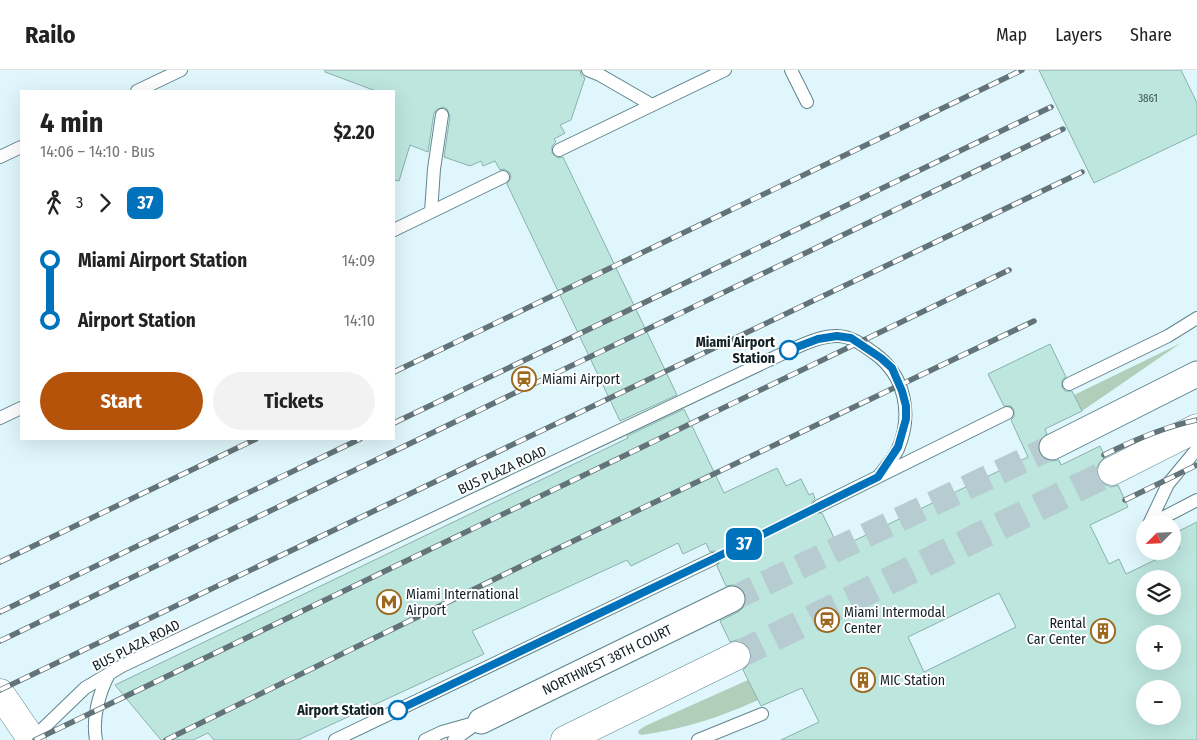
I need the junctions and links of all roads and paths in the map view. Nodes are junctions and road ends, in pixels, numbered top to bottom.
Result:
1 (181, 70) edge
2 (588, 70) edge
3 (725, 70) edge
4 (791, 70) edge
5 (139, 90) edge
6 (807, 102) dead end
7 (652, 105) junction
8 (442, 115) dead end
9 (20, 147) edge
10 (560, 150) dead end
11 (0, 157) edge
12 (503, 177) dead end
13 (431, 212) junction
14 (395, 230) edge
15 (1197, 318) edge
16 (1197, 374) edge
17 (1069, 384) dead end
18 (20, 408) edge
19 (1007, 413) dead end
20 (0, 418) edge
21 (1197, 428) edge
22 (1052, 447) tunnel mouth
23 (1197, 449) edge
24 (1112, 471) tunnel mouth
25 (878, 477) junction
26 (1197, 500) edge
27 (819, 506) dead end
28 (1152, 515) edge
29 (1168, 515) edge
30 (713, 559) dead end
31 (732, 599) tunnel mouth
32 (736, 656) tunnel mouth
33 (109, 674) junction
34 (0, 693) edge
35 (762, 714) dead end
36 (481, 721) junction
37 (32, 740) edge
38 (96, 740) edge
39 (335, 740) edge
40 (425, 740) edge
41 (454, 740) edge
42 (565, 740) edge
43 (697, 740) edge

1 - 5 lane
2 - 7 lane
3 - 7 lane
4 - 6 lane
7 - 10 lane
8 - 13 lane
9 - 11 lane
12 - 13 lane
13 - 14 lane
15 - 17 lane
16 - 22 street
18 - 20 lane
19 - 25 lane
21 - 24 street
23 - 28 lane
25 - 27 lane
25 - 33 lane, BUS PLAZA ROAD
26 - 29 lane
30 - 39 lane
31 - 36 street, NORTHWEST 38TH COURT
32 - 42 street
33 - 37 lane, BUS PLAZA ROAD
33 - 38 lane
34 - 37 street
35 - 43 lane
36 - 40 lane
36 - 41 lane

